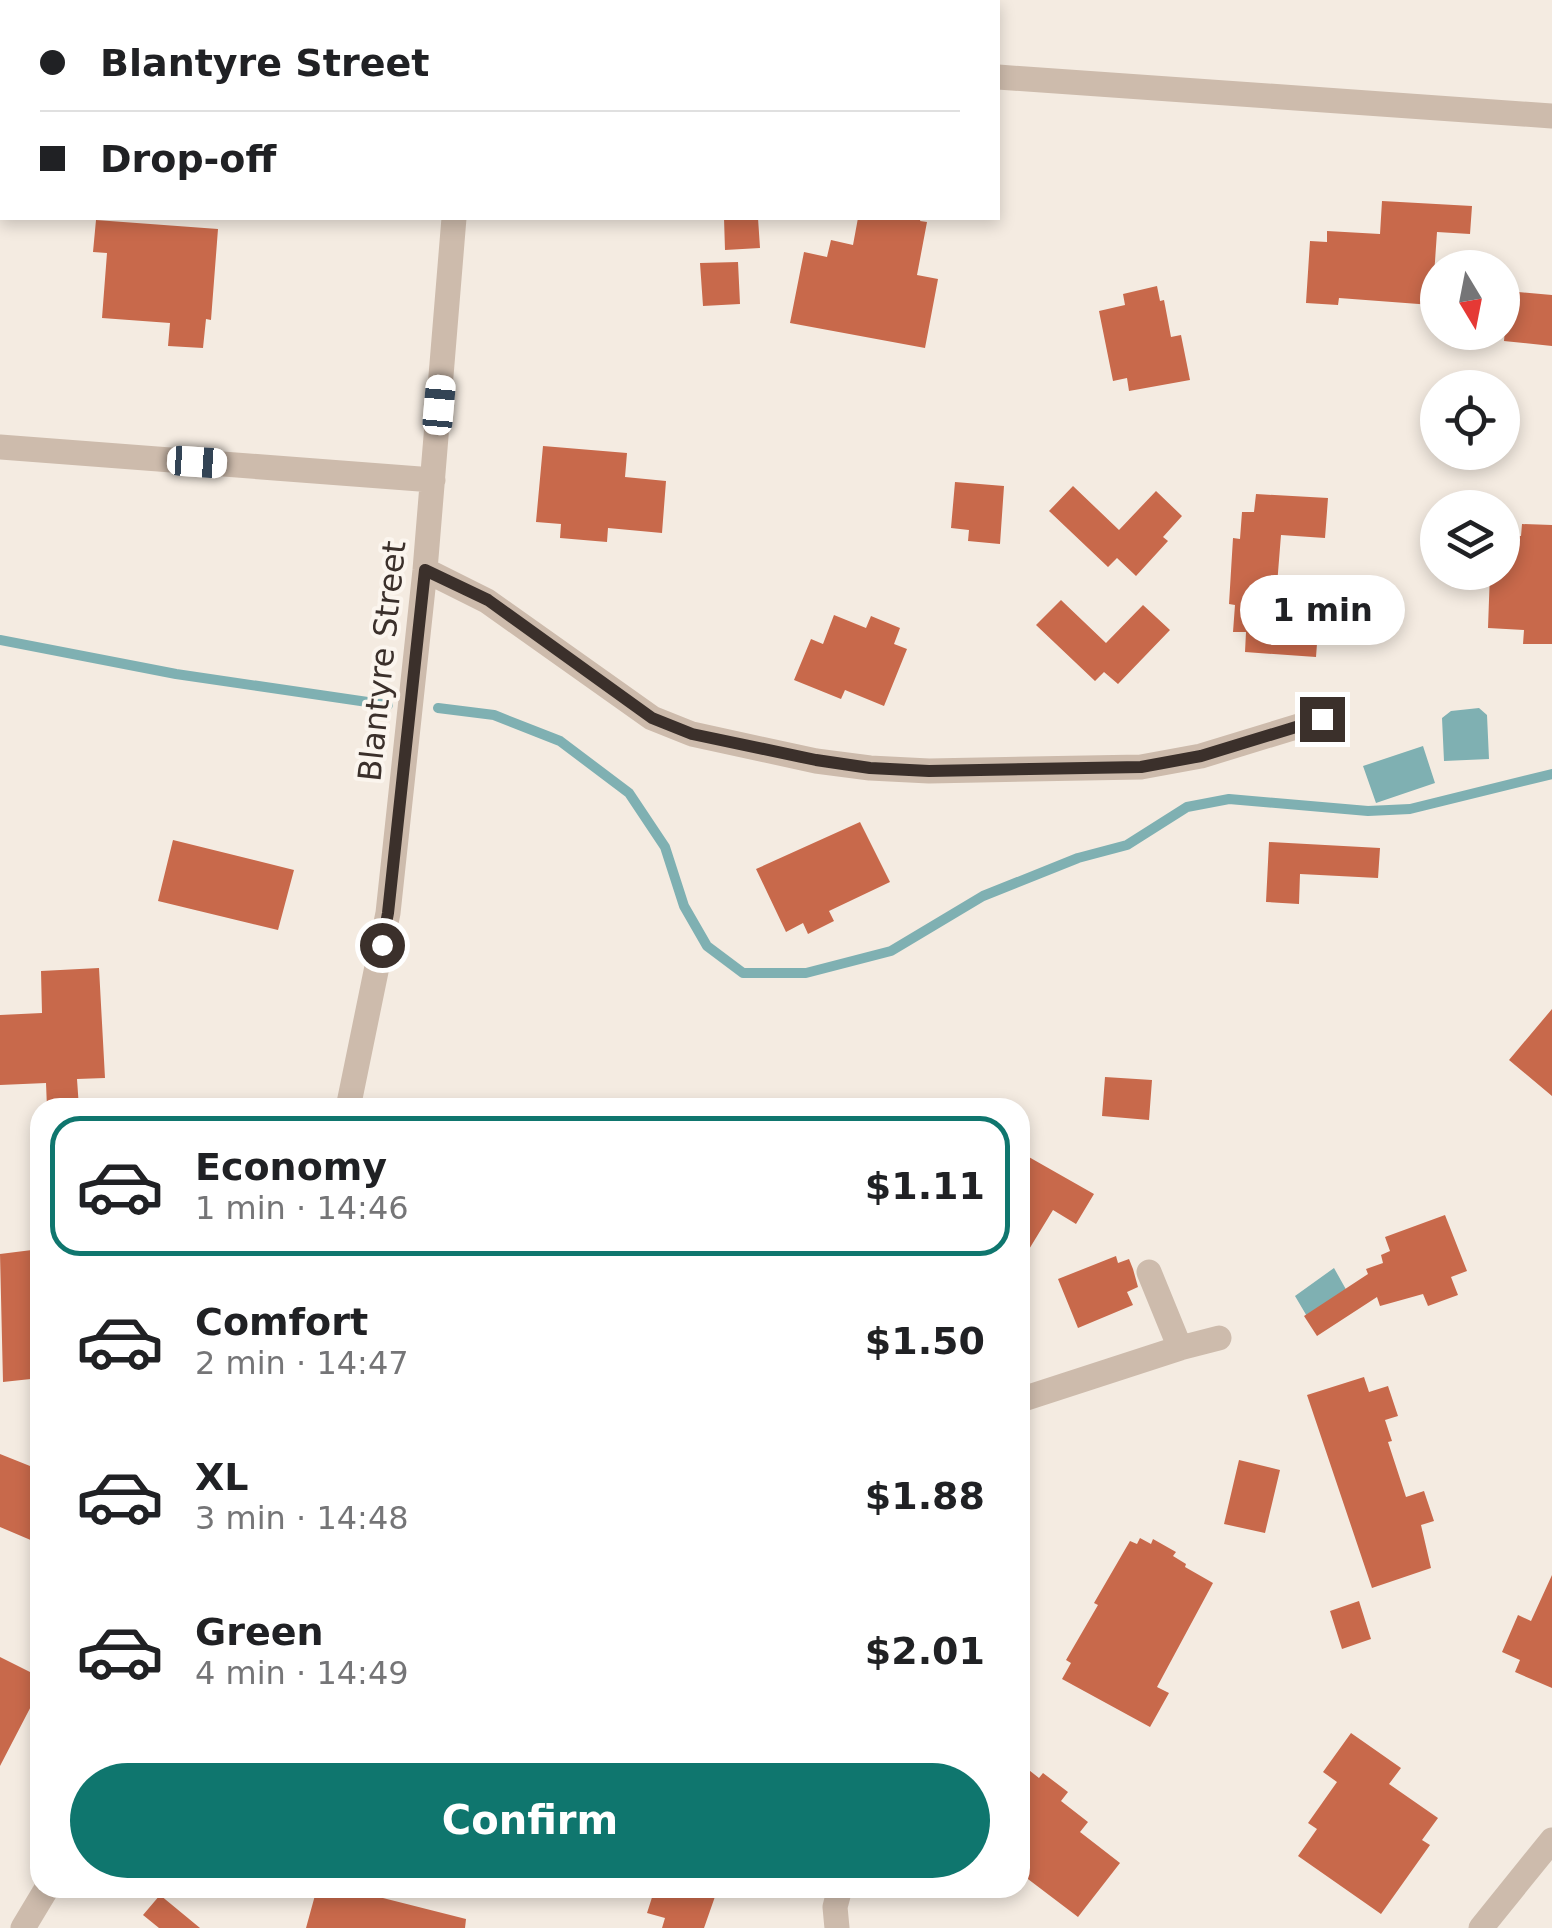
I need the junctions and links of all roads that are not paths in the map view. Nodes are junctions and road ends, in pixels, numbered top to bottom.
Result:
1 (1000, 77) edge
2 (1552, 116) edge
3 (454, 220) edge
4 (0, 447) edge
5 (433, 480) junction
6 (425, 570) junction
7 (1322, 719) dead end
8 (350, 1098) edge
9 (1149, 1272) dead end
10 (1218, 1338) dead end
11 (1180, 1348) junction
12 (1030, 1397) edge
13 (1552, 1840) edge
14 (40, 1898) edge
15 (837, 1898) edge
16 (23, 1928) edge
17 (837, 1928) edge
18 (1481, 1928) edge

1 - 2 street
3 - 5 street, Blantyre Street
4 - 5 street
5 - 6 street, Blantyre Street
6 - 7 street
6 - 8 street, Blantyre Street
9 - 11 street
10 - 11 street
11 - 12 street
13 - 18 street
14 - 16 street
15 - 17 street

